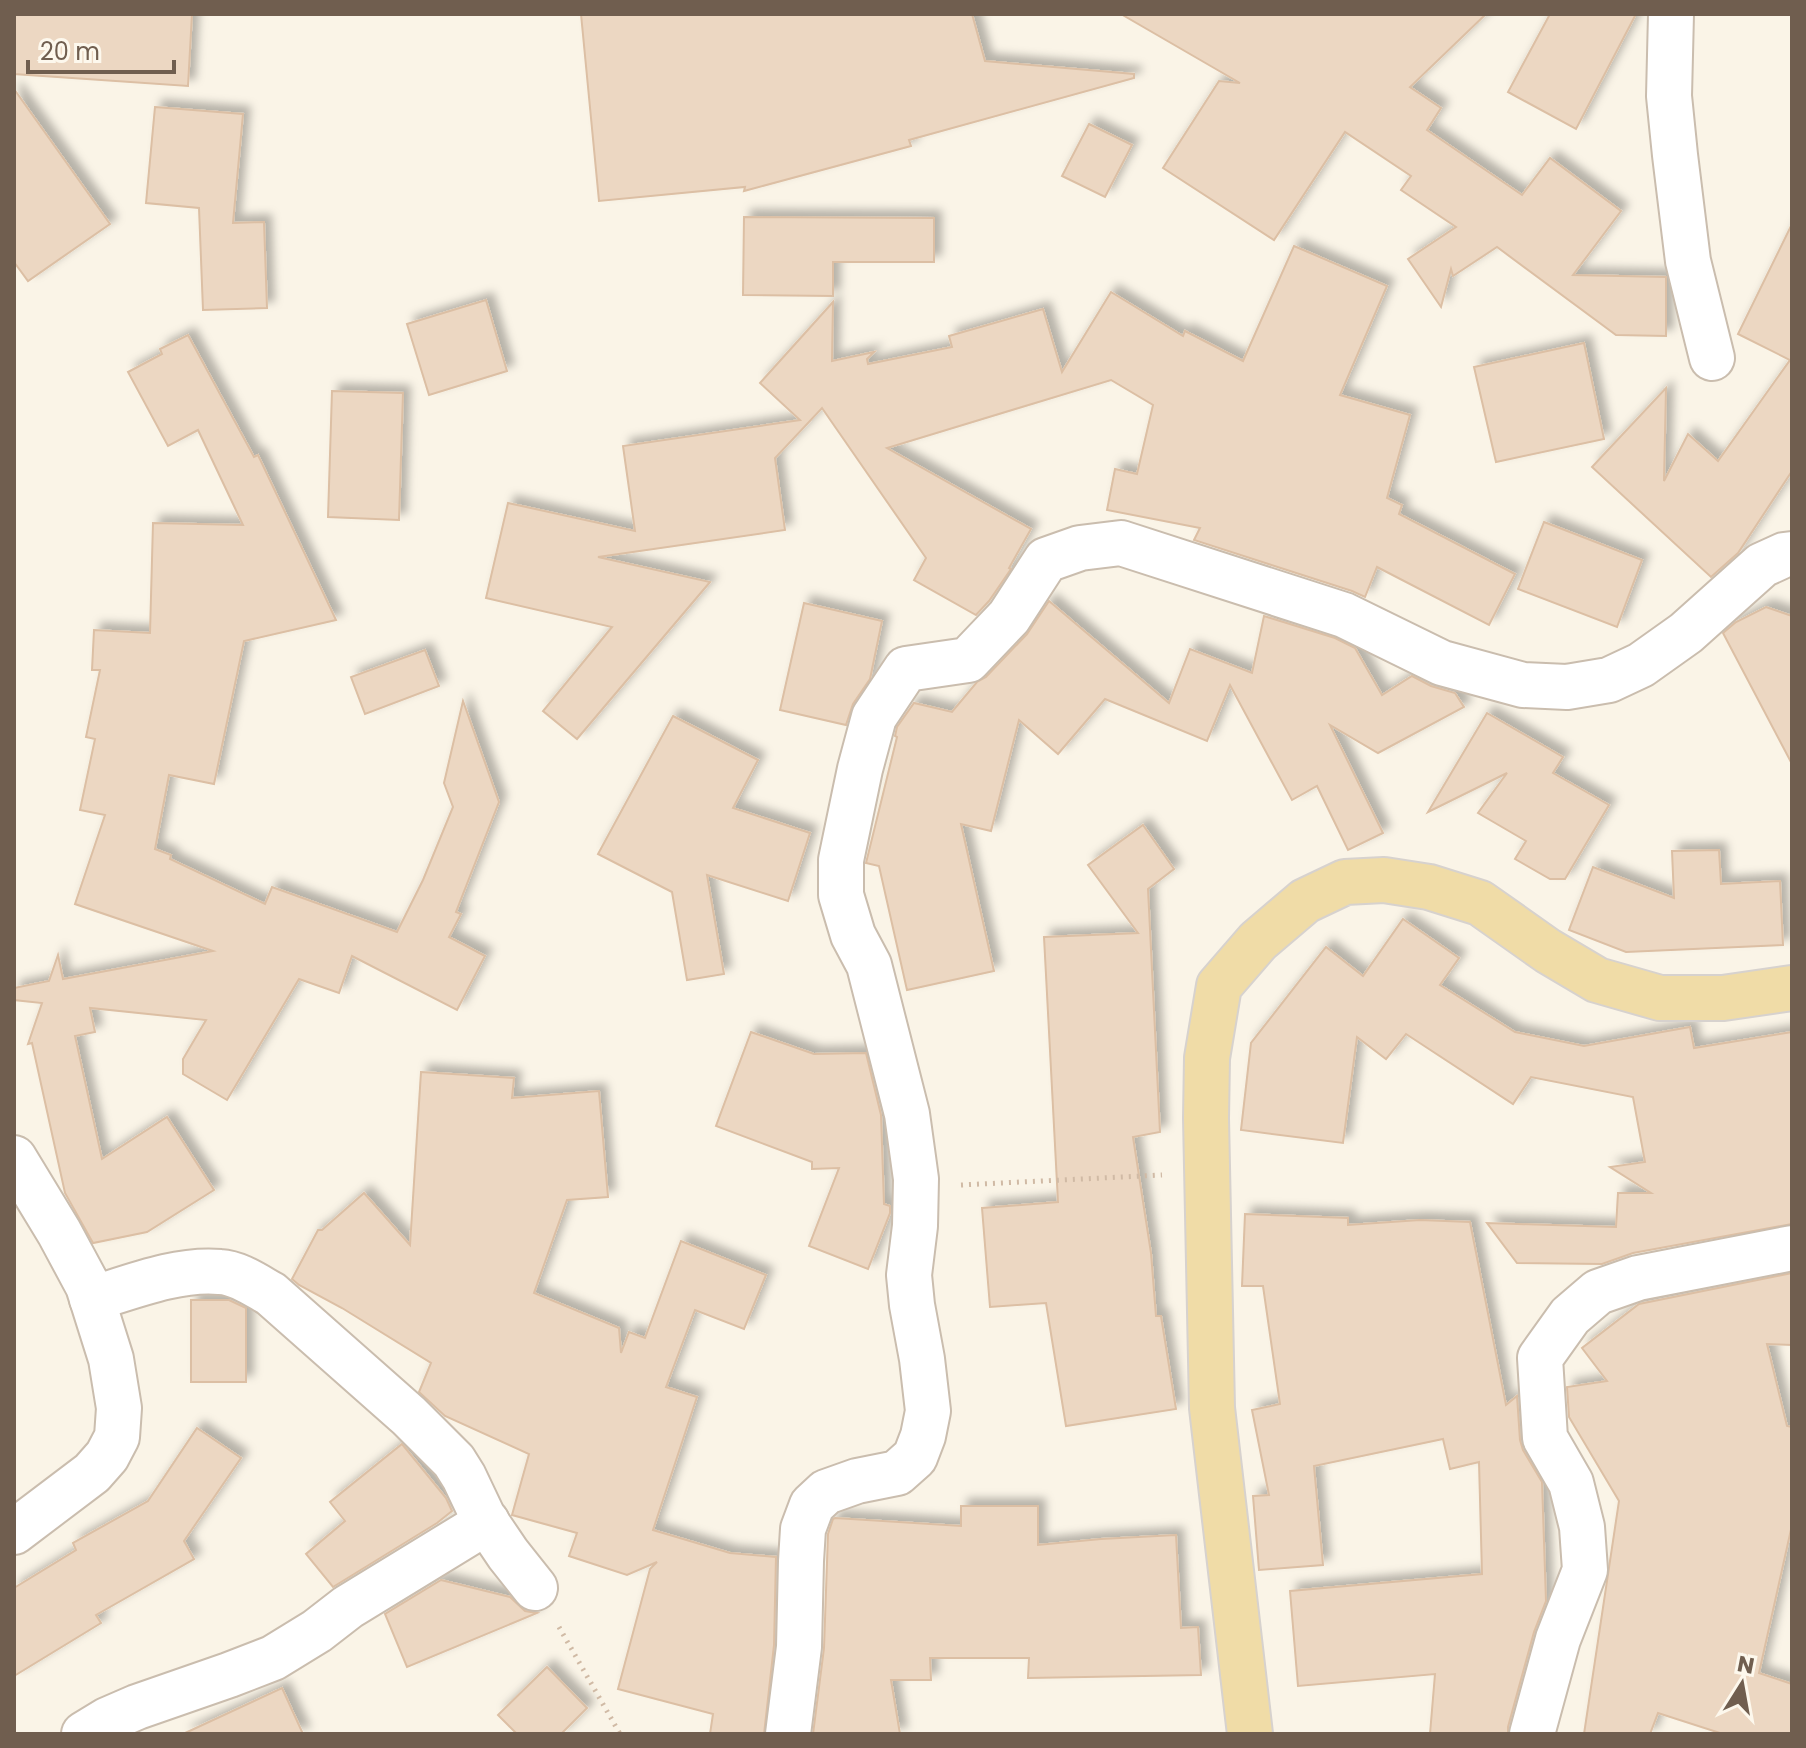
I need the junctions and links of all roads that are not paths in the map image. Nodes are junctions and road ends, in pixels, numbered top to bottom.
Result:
1 (1671, 14) edge
2 (1712, 358) dead end
3 (1792, 554) edge
4 (1792, 988) edge
5 (14, 1158) edge
6 (1792, 1248) edge
7 (92, 1299) junction
8 (487, 1522) junction
9 (14, 1532) edge
10 (535, 1588) road end
11 (84, 1734) edge
12 (788, 1734) edge
13 (1250, 1734) edge
14 (1532, 1734) edge

1 - 2 street
3 - 12 street
4 - 13 main road
5 - 7 street
6 - 14 street
7 - 8 street
7 - 9 street
8 - 10 street
8 - 11 street

